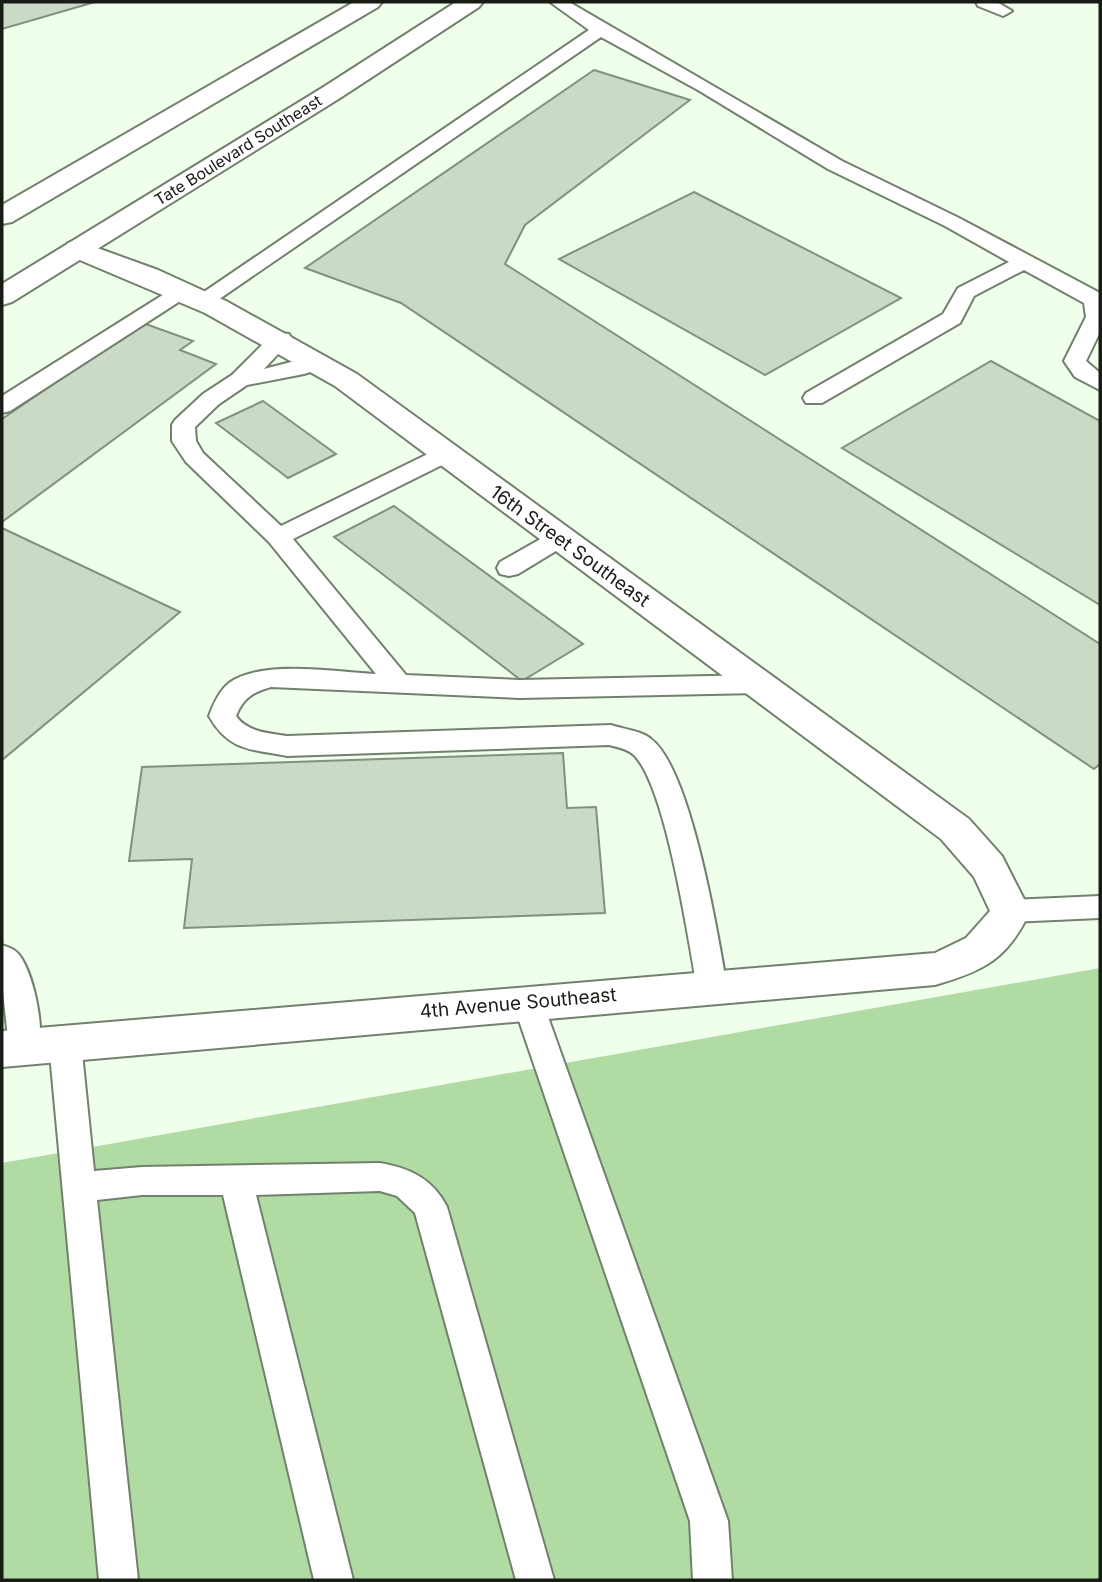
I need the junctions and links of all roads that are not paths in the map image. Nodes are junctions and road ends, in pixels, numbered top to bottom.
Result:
1 (370, 2) edge
2 (471, 2) edge
3 (558, 2) edge
4 (984, 2) edge
5 (1003, 11) dead end
6 (600, 30) junction
7 (2, 216) edge
8 (78, 249) junction
9 (1026, 261) junction
10 (194, 295) junction
11 (2, 296) edge
12 (1097, 301) edge
13 (281, 340) junction
14 (318, 362) junction
15 (240, 380) junction
16 (1100, 383) edge
17 (814, 398) dead end
18 (2, 406) edge
19 (446, 454) junction
20 (278, 537) junction
21 (561, 538) junction
22 (509, 568) dead end
23 (758, 684) junction
24 (400, 685) junction
25 (1100, 907) edge
26 (1010, 911) junction
27 (2, 957) edge
28 (712, 987) junction
29 (528, 1003) junction
30 (31, 1046) edge
31 (236, 1181) junction
32 (79, 1186) junction
33 (118, 1580) edge
34 (334, 1580) edge
35 (536, 1580) edge
36 (713, 1580) edge

1 - 7 street
2 - 8 street, Tate Boulevard Southeast
3 - 6 lane
4 - 5 lane
6 - 9 lane
6 - 10 lane
8 - 10 street, 16th Street Southeast
8 - 11 street, Tate Boulevard Southeast
9 - 12 lane
9 - 17 lane
10 - 13 street, 16th Street Southeast
10 - 18 lane
12 - 16 lane
13 - 14 street, 16th Street Southeast
13 - 15 lane
14 - 15 lane
14 - 19 street, 16th Street Southeast
15 - 20 lane
19 - 20 lane
19 - 21 street, 16th Street Southeast
20 - 24 lane
21 - 22 lane
21 - 23 street, 16th Street Southeast
23 - 24 lane
23 - 26 street, 16th Street Southeast
24 - 28 lane
25 - 26 lane
26 - 28 street, 4th Avenue Southeast
27 - 30 lane
28 - 29 street, 4th Avenue Southeast
29 - 30 street, 4th Avenue Southeast
29 - 36 lane
30 - 32 lane
31 - 32 lane
31 - 34 lane
31 - 35 lane
32 - 33 lane

